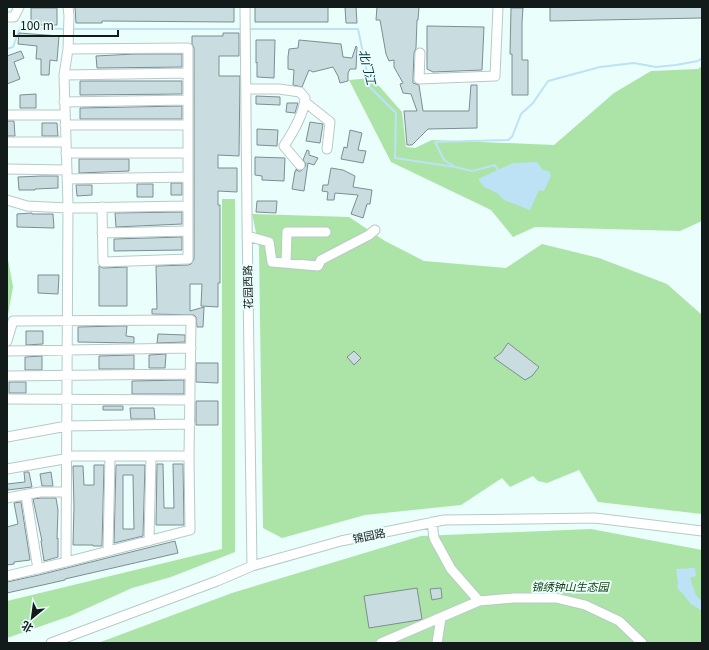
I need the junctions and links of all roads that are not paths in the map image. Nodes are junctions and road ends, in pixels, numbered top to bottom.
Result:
1 (19, 7) edge
2 (68, 7) edge
3 (245, 7) edge
4 (498, 7) edge
5 (7, 17) edge
6 (68, 49) junction
7 (420, 54) dead end
8 (188, 73) junction
9 (64, 75) junction
10 (246, 89) junction
11 (188, 100) junction
12 (64, 102) junction
13 (305, 102) junction
14 (7, 115) edge
15 (65, 120) junction
16 (188, 125) junction
17 (7, 142) edge
18 (66, 142) junction
19 (327, 149) dead end
20 (66, 153) junction
21 (188, 154) junction
22 (300, 165) dead end
23 (7, 169) edge
24 (67, 174) junction
25 (188, 177) junction
26 (7, 200) edge
27 (188, 206) junction
28 (102, 207) junction
29 (68, 208) junction
30 (374, 230) dead end
31 (188, 231) junction
32 (326, 232) dead end
33 (102, 233) junction
34 (247, 236) junction
35 (286, 263) junction
36 (68, 321) junction
37 (7, 341) edge
38 (191, 348) junction
39 (67, 350) junction
40 (7, 351) edge
41 (190, 374) junction
42 (67, 375) junction
43 (7, 376) edge
44 (7, 399) edge
45 (67, 399) junction
46 (190, 400) junction
47 (190, 424) junction
48 (67, 426) junction
49 (7, 437) edge
50 (110, 456) junction
51 (151, 456) junction
52 (189, 456) junction
53 (66, 458) junction
54 (7, 469) edge
55 (66, 492) junction
56 (26, 494) junction
57 (7, 498) edge
58 (432, 522) junction
59 (702, 531) edge
60 (148, 541) junction
61 (108, 551) junction
62 (66, 562) junction
63 (252, 566) junction
64 (38, 568) junction
65 (7, 576) edge
66 (479, 601) junction
67 (441, 618) junction
68 (51, 643) edge
69 (381, 643) edge
70 (437, 643) edge
71 (642, 643) edge

1 - 5 street
2 - 6 street
3 - 10 street, 花园西路
4 - 7 street
6 - 8 street
6 - 9 street
8 - 9 street
8 - 11 street
9 - 12 street
10 - 13 street
10 - 34 street, 花园西路
11 - 12 street
11 - 16 street
12 - 15 street
13 - 19 street
13 - 22 street
14 - 15 street
15 - 16 street
15 - 18 street
16 - 21 street
17 - 18 street
18 - 20 street
20 - 21 street
20 - 24 street
21 - 25 street
23 - 24 street
24 - 25 street
24 - 29 street
25 - 27 street
26 - 29 street
27 - 28 street
27 - 31 street
28 - 29 street
28 - 33 street
29 - 36 street
30 - 35 street
31 - 33 street
31 - 33 street
32 - 35 street
34 - 35 street
34 - 63 street, 花园西路
36 - 37 street
36 - 38 street
36 - 39 street
38 - 39 street
38 - 41 street
39 - 40 street
39 - 42 street
41 - 42 street
41 - 46 street
42 - 43 street
42 - 45 street
44 - 45 street
45 - 46 street
45 - 48 street
46 - 47 street
47 - 48 street
47 - 52 street
48 - 49 street
48 - 53 street
50 - 51 street
50 - 53 street
50 - 61 street
51 - 52 street
51 - 60 street
52 - 60 street
53 - 54 street
53 - 55 street
55 - 56 street
55 - 62 street
56 - 57 street
56 - 64 street
58 - 59 street, 锦园路
58 - 63 street, 锦园路
58 - 66 street
60 - 61 street
61 - 62 street
62 - 64 street
63 - 68 street, 锦园路
64 - 65 street
66 - 67 street
66 - 71 street
67 - 69 street
67 - 70 street

